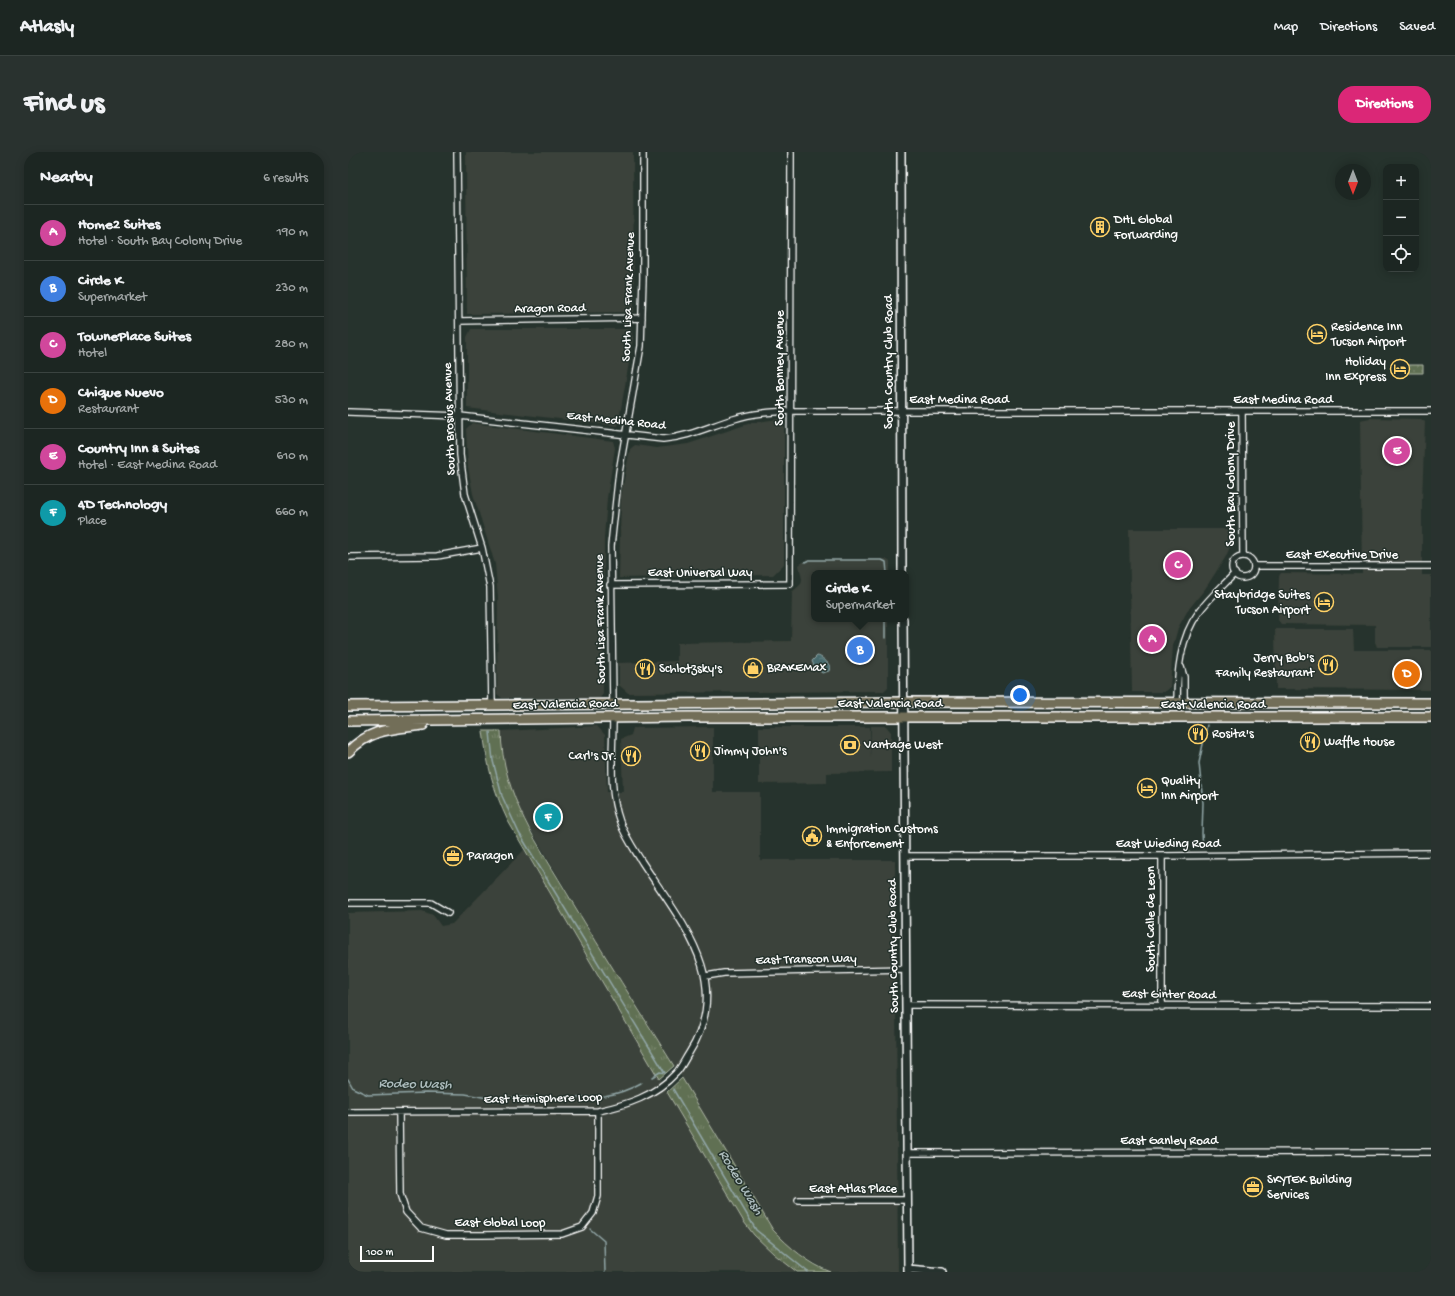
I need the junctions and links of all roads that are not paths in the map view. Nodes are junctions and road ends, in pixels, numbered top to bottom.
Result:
1 (457, 152) edge
2 (643, 152) edge
3 (791, 152) edge
4 (901, 152) edge
5 (642, 318) junction
6 (459, 321) junction
7 (791, 411) junction
8 (901, 411) junction
9 (1242, 411) junction
10 (1431, 411) edge
11 (348, 412) edge
12 (460, 416) junction
13 (626, 435) junction
14 (482, 548) junction
15 (1243, 556) junction
16 (348, 557) edge
17 (1254, 566) junction
18 (1431, 566) edge
19 (902, 570) edge
20 (1235, 574) junction
21 (790, 584) joint
22 (610, 585) junction
23 (903, 622) edge
24 (903, 702) junction
25 (1052, 703) junction
26 (1431, 703) edge
27 (613, 704) junction
28 (1181, 704) junction
29 (1340, 704) junction
30 (492, 705) junction
31 (348, 706) edge
32 (613, 717) junction
33 (903, 717) junction
34 (1052, 717) junction
35 (1180, 718) junction
36 (1340, 718) junction
37 (1431, 718) edge
38 (468, 719) junction
39 (348, 721) edge
40 (348, 752) edge
41 (1431, 853) edge
42 (904, 856) junction
43 (1162, 856) junction
44 (348, 903) edge
45 (448, 913) dead end
46 (906, 969) junction
47 (706, 976) junction
48 (907, 1004) junction
49 (1431, 1006) edge
50 (1162, 1007) junction
51 (598, 1111) junction
52 (348, 1112) edge
53 (399, 1112) junction
54 (1431, 1152) edge
55 (907, 1153) junction
56 (798, 1200) dead end
57 (908, 1200) junction
58 (908, 1270) edge
59 (942, 1272) edge

1 - 6 street, South Brosius Avenue
2 - 5 street, South Lisa Frank Avenue
3 - 7 street, South Bonney Avenue
4 - 8 street, South Country Club Road
5 - 6 street, Aragon Road
5 - 13 street, South Lisa Frank Avenue
6 - 12 street, South Brosius Avenue
7 - 8 street, East Medina Road
7 - 13 street, East Medina Road
7 - 21 street, South Bonney Avenue
8 - 9 street, East Medina Road
8 - 19 street, South Country Club Road
9 - 10 street, East Medina Road
9 - 15 street, South Bay Colony Drive
11 - 12 street, East Medina Road
12 - 13 street, East Medina Road
12 - 14 street, South Brosius Avenue
13 - 22 street, South Lisa Frank Avenue
14 - 16 street
14 - 30 street, South Brosius Avenue
15 - 17 street
15 - 20 street
17 - 18 street, East Executive Drive
17 - 20 street
20 - 28 street
21 - 22 street, East Universal Way
22 - 27 street, South Lisa Frank Avenue
23 - 24 street, South Country Club Road
24 - 25 main road, East Valencia Road
24 - 27 main road, East Valencia Road
24 - 33 street, South Country Club Road
25 - 28 main road, East Valencia Road
25 - 34 main road
26 - 29 main road, East Valencia Road
27 - 30 main road, East Valencia Road
27 - 32 main road
28 - 29 main road, East Valencia Road
28 - 35 main road
29 - 36 main road
30 - 31 main road, East Valencia Road
32 - 33 main road, East Valencia Road
32 - 38 main road, East Valencia Road
32 - 47 street, East Hemisphere Loop
33 - 34 main road, East Valencia Road
33 - 42 street, South Country Club Road
34 - 35 main road, East Valencia Road
35 - 36 main road, East Valencia Road
36 - 37 main road, East Valencia Road
38 - 39 main road, East Valencia Road
38 - 40 main road
41 - 43 street, East Wieding Road
42 - 43 street, East Wieding Road
42 - 46 street, South Country Club Road
43 - 50 street, South Calle de Leon
44 - 45 street
46 - 47 street, East Transcon Way
46 - 48 street, South Country Club Road
47 - 51 street, East Hemisphere Loop
48 - 50 street, East Ginter Road
48 - 55 street, South Country Club Road
49 - 50 street, East Ginter Road
51 - 53 street, East Hemisphere Loop
51 - 53 street, East Global Loop
52 - 53 street, East Hemisphere Loop
54 - 55 street, East Ganley Road
55 - 57 street, South Country Club Road
56 - 57 street, East Atlas Place
57 - 58 street, South Country Club Road
58 - 59 street

